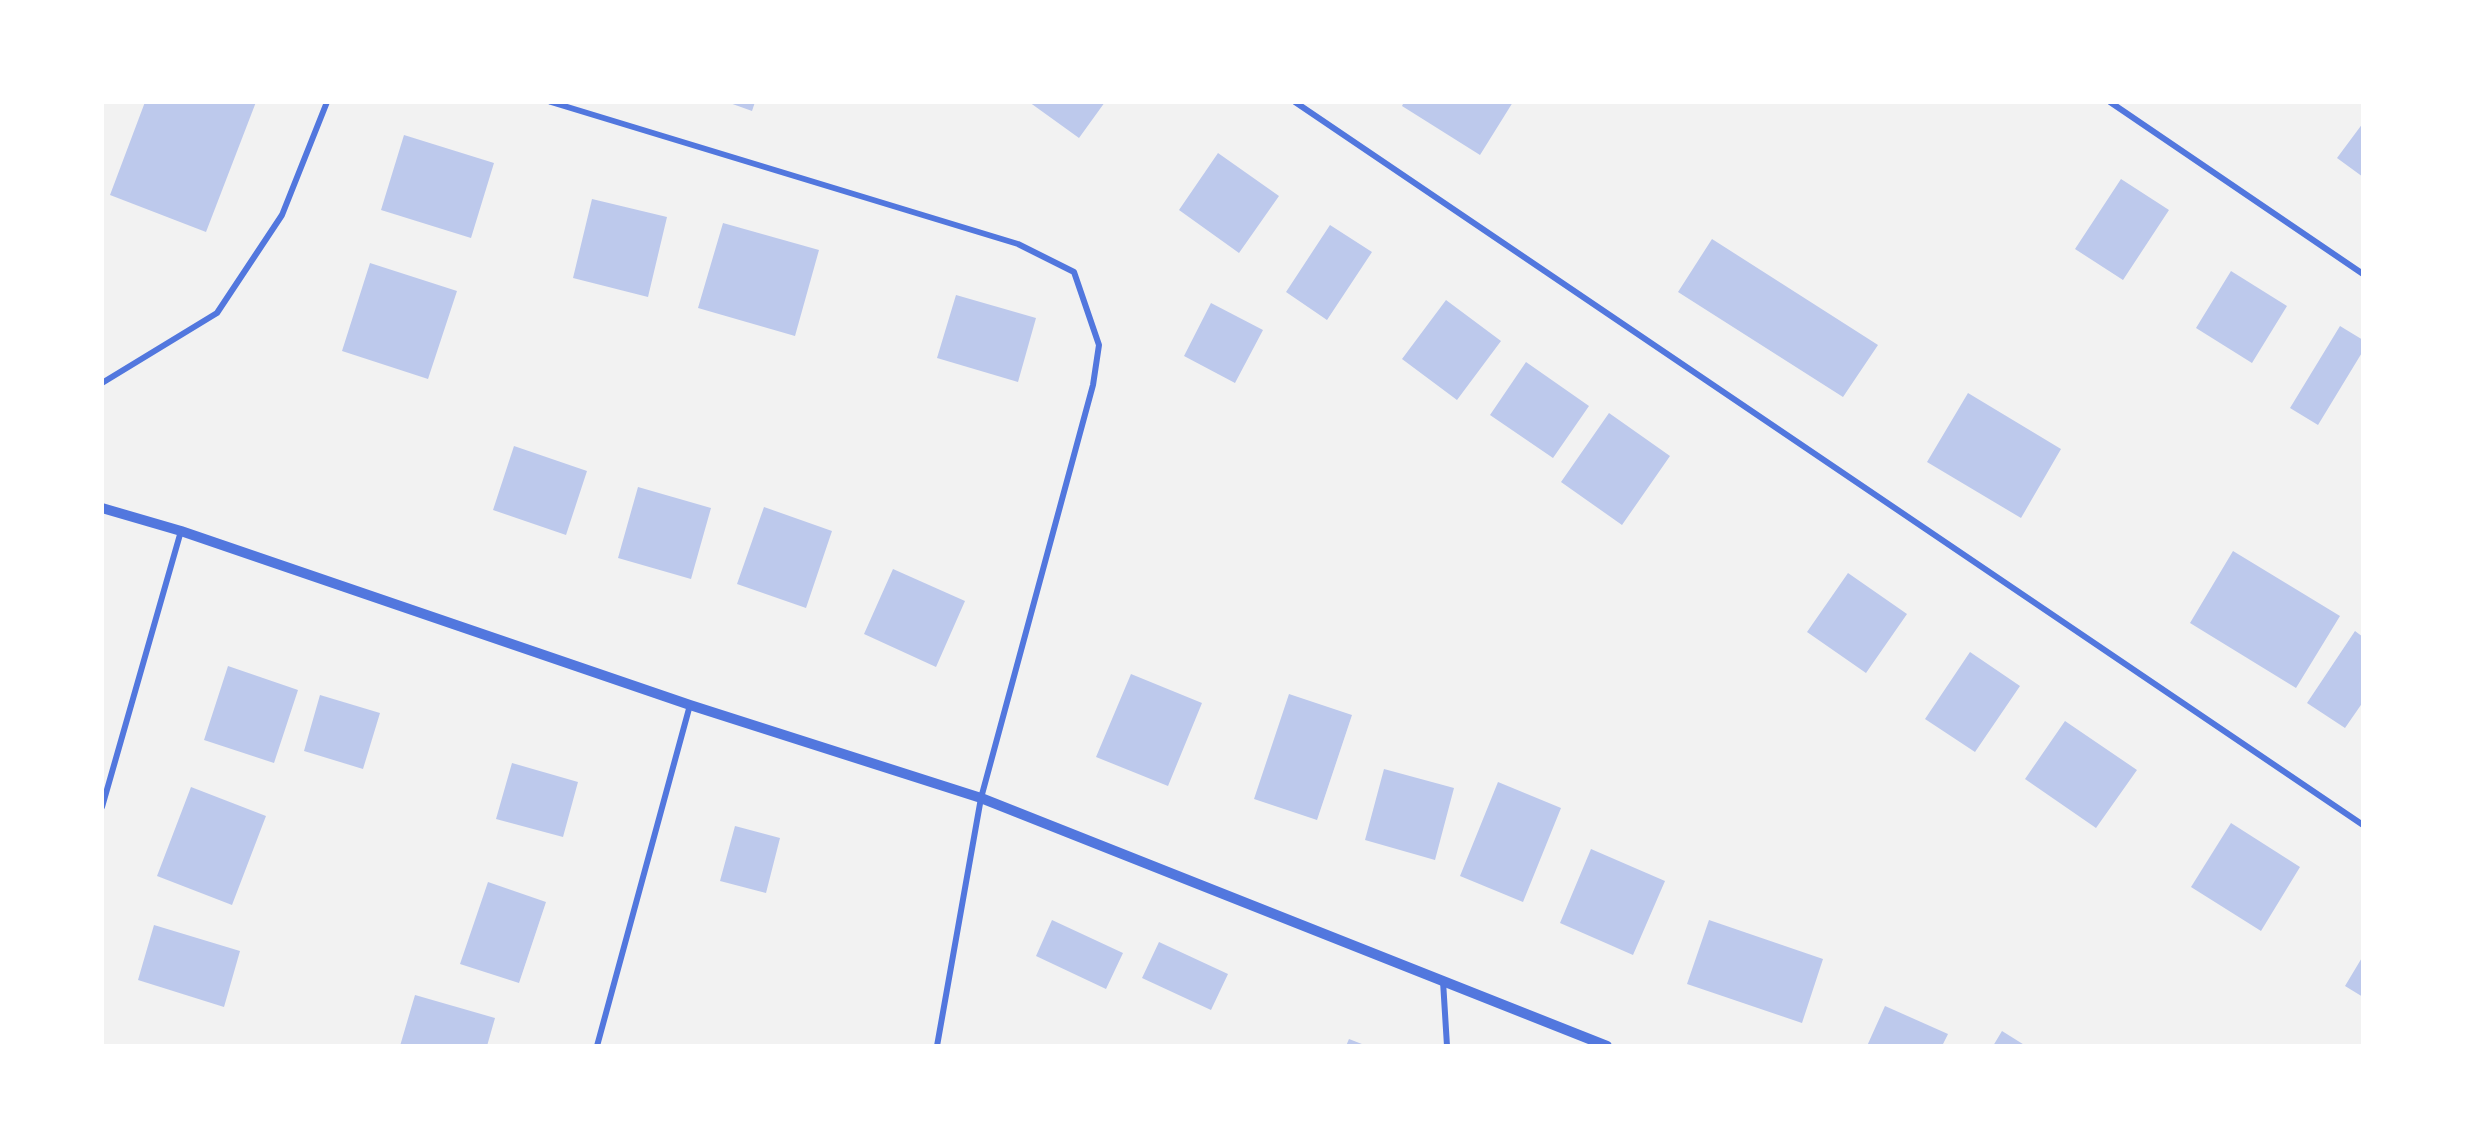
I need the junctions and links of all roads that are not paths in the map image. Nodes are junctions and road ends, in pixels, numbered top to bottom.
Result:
1 (327, 102) edge
2 (551, 102) edge
3 (1295, 102) edge
4 (2110, 102) edge
5 (2363, 274) edge
6 (102, 383) edge
7 (102, 508) edge
8 (181, 531) junction
9 (690, 705) junction
10 (981, 798) junction
11 (102, 807) edge
12 (2363, 825) edge
13 (1443, 981) junction
14 (597, 1046) edge
15 (937, 1046) edge
16 (1447, 1046) edge
17 (1607, 1046) edge

1 - 6 street
2 - 10 street
3 - 12 street
4 - 5 street
7 - 8 street
8 - 9 street
8 - 11 street
9 - 10 street
9 - 14 street
10 - 13 street
10 - 15 street
13 - 16 street
13 - 17 street

